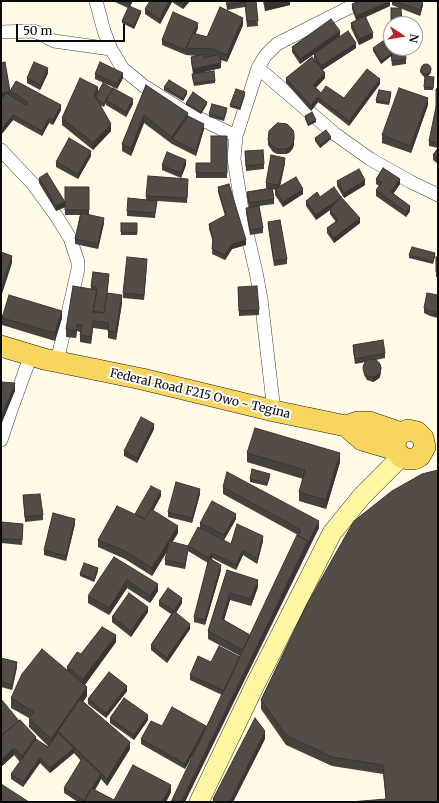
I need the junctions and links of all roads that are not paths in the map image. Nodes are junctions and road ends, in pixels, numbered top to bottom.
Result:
1 (96, 1) edge
2 (362, 1) edge
3 (1, 32) edge
4 (111, 49) junction
5 (258, 68) junction
6 (236, 136) junction
7 (1, 150) edge
8 (438, 195) edge
9 (1, 346) edge
10 (31, 355) junction
11 (57, 362) junction
12 (274, 411) junction
13 (1, 440) edge
14 (417, 447) edge
15 (199, 802) edge

1 - 4 street
2 - 5 street
3 - 4 street
4 - 6 street
5 - 6 street
5 - 8 street
6 - 12 street
7 - 11 street
9 - 10 main road, Federal Road F215 Owo - Tegina
10 - 11 main road, Federal Road F215 Owo - Tegina
10 - 13 street
11 - 12 main road, Federal Road F215 Owo - Tegina
12 - 14 main road, Federal Road F215 Owo - Tegina
14 - 15 main road

